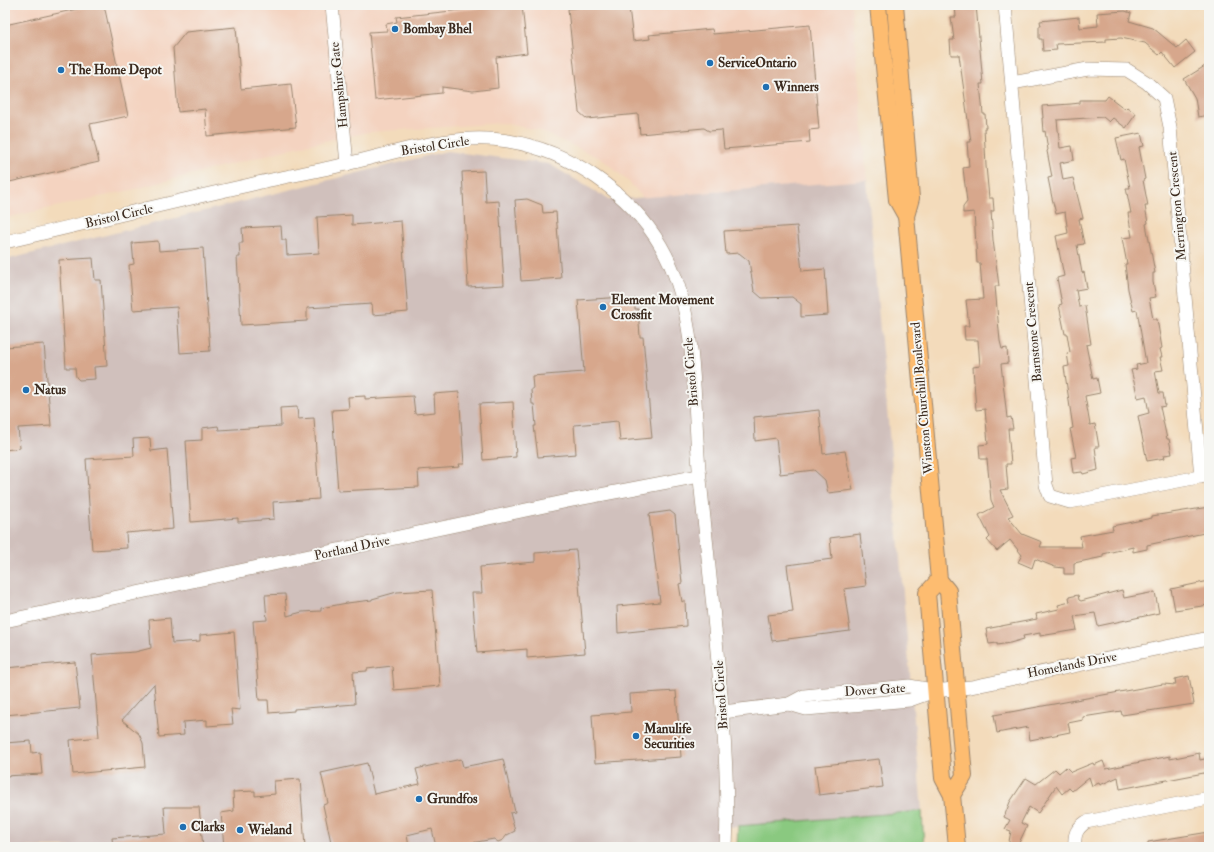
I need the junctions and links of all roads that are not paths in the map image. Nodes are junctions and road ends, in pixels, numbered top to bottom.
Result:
1 (332, 5) edge
2 (878, 5) edge
3 (895, 5) edge
4 (1006, 5) edge
5 (1012, 82) junction
6 (347, 164) junction
7 (906, 216) junction
8 (5, 242) edge
9 (699, 476) junction
10 (1205, 476) edge
11 (939, 580) junction
12 (5, 621) edge
13 (1208, 642) edge
14 (956, 688) junction
15 (935, 691) junction
16 (723, 712) junction
17 (952, 795) junction
18 (1209, 798) edge
19 (726, 847) edge
20 (956, 847) edge
21 (1075, 847) edge

1 - 6 street, Hampshire Gate
2 - 7 main road, Winston Churchill Boulevard
3 - 7 main road, Winston Churchill Boulevard
4 - 5 street, Barnstone Crescent
5 - 10 street, Merrington Crescent
5 - 10 street, Barnstone Crescent
6 - 8 street, Bristol Circle
6 - 9 street, Bristol Circle
7 - 11 main road, Winston Churchill Boulevard
9 - 12 street, Portland Drive
9 - 16 street, Bristol Circle
11 - 14 main road, Winston Churchill Boulevard
11 - 15 main road
13 - 14 street, Homelands Drive
14 - 15 street, Homelands Drive
14 - 17 main road, Winston Churchill Boulevard
15 - 16 street, Dover Gate
15 - 17 main road
16 - 19 street, Bristol Circle
17 - 20 main road
18 - 21 street

